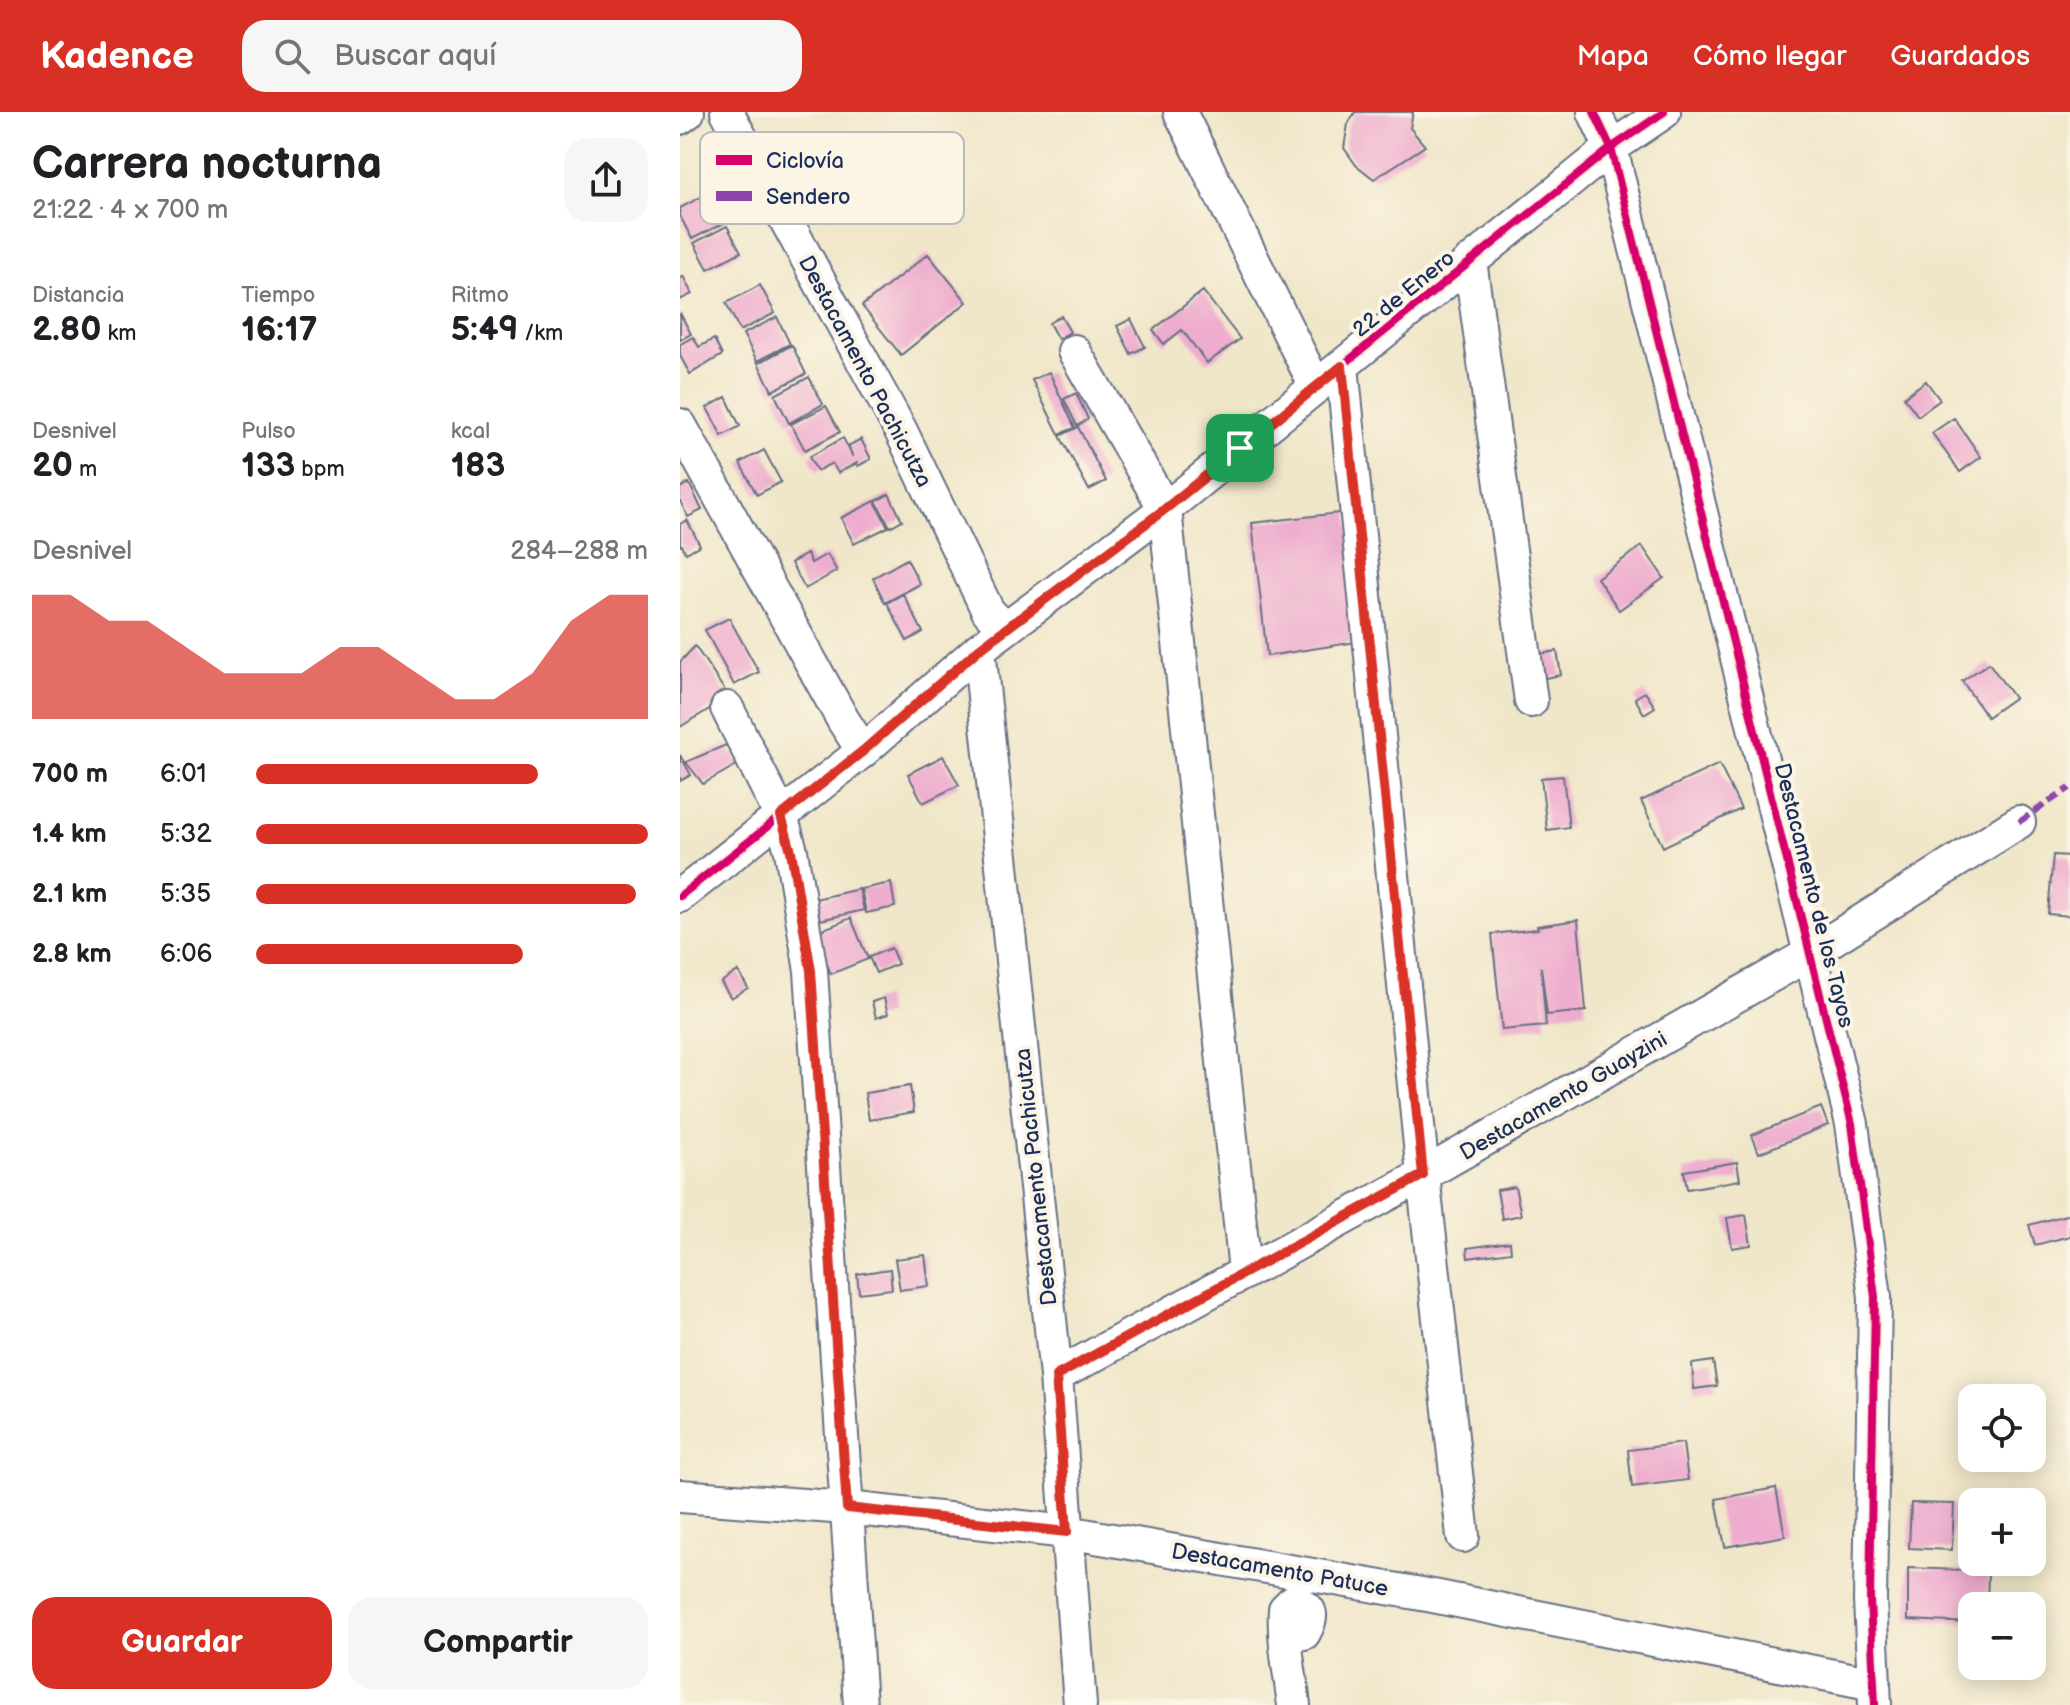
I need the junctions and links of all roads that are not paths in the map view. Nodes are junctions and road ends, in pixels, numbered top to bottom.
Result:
1 (688, 112) edge
2 (727, 112) edge
3 (1180, 112) edge
4 (1594, 112) edge
5 (1664, 112) edge
6 (680, 118) edge
7 (738, 132) edge
8 (1611, 148) junction
9 (788, 224) edge
10 (1470, 261) junction
11 (1074, 351) dead end
12 (1342, 366) junction
13 (1316, 387) junction
14 (680, 425) edge
15 (1165, 509) junction
16 (1005, 629) junction
17 (979, 649) junction
18 (1531, 701) dead end
19 (727, 708) dead end
20 (863, 751) junction
21 (781, 816) junction
22 (2019, 822) dead end
23 (681, 892) edge
24 (1811, 953) junction
25 (1423, 1175) junction
26 (1245, 1271) junction
27 (1056, 1376) junction
28 (680, 1496) edge
29 (847, 1508) junction
30 (1067, 1532) junction
31 (1463, 1536) dead end
32 (1286, 1636) dead end
33 (1875, 1695) edge
34 (860, 1705) edge
35 (1080, 1705) edge
36 (1294, 1705) edge

1 - 6 street
2 - 7 street, Destacamento Pachicutza
3 - 13 street
4 - 8 street, Destacamento de los Tayos
5 - 8 street, 22 de Enero
8 - 10 street, 22 de Enero
8 - 24 street, Destacamento de los Tayos
9 - 16 street, Destacamento Pachicutza
10 - 12 street, 22 de Enero
10 - 18 street
11 - 15 street
12 - 13 street, 22 de Enero
12 - 25 street
13 - 15 street, 22 de Enero
14 - 20 street
15 - 16 street, 22 de Enero
15 - 26 street
16 - 17 street, 22 de Enero
17 - 20 street, 22 de Enero
17 - 27 street, Destacamento Pachicutza
19 - 21 street
20 - 21 street, 22 de Enero
21 - 23 street, 22 de Enero
21 - 29 street
22 - 24 street, Destacamento Guayzini
24 - 25 street, Destacamento Guayzini
24 - 33 street, Destacamento de los Tayos
25 - 26 street, Destacamento Guayzini
25 - 31 street
26 - 27 street, Destacamento Guayzini
27 - 30 street, Destacamento Pachicutza
28 - 29 street, Destacamento Patuce
29 - 30 street, Destacamento Patuce
29 - 34 street
30 - 33 street, Destacamento Patuce
30 - 35 street, Destacamento Pachicutza
32 - 36 street

